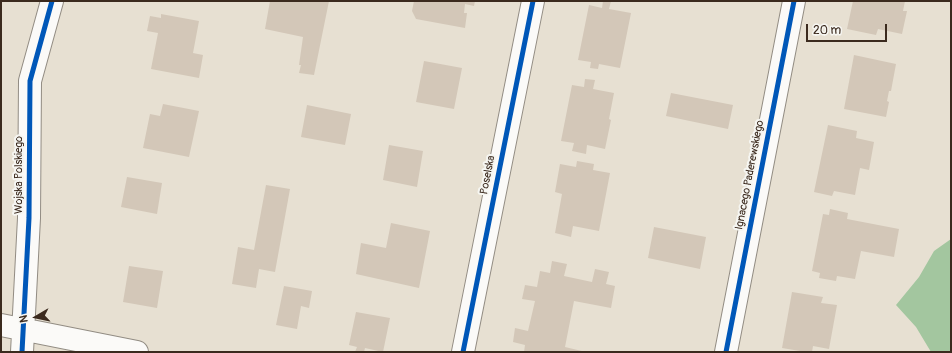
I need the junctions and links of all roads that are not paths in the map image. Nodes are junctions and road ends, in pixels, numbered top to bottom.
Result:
1 (52, 1) edge
2 (533, 1) edge
3 (794, 1) edge
4 (1, 325) edge
5 (24, 329) junction
6 (22, 352) edge
7 (137, 352) edge
8 (463, 352) edge
9 (726, 352) edge

1 - 5 street, Wojska Polskiego
2 - 8 street, Poselska
3 - 9 street, Ignacego Paderewskiego
4 - 5 street
5 - 6 street, Wojska Polskiego
5 - 7 street

